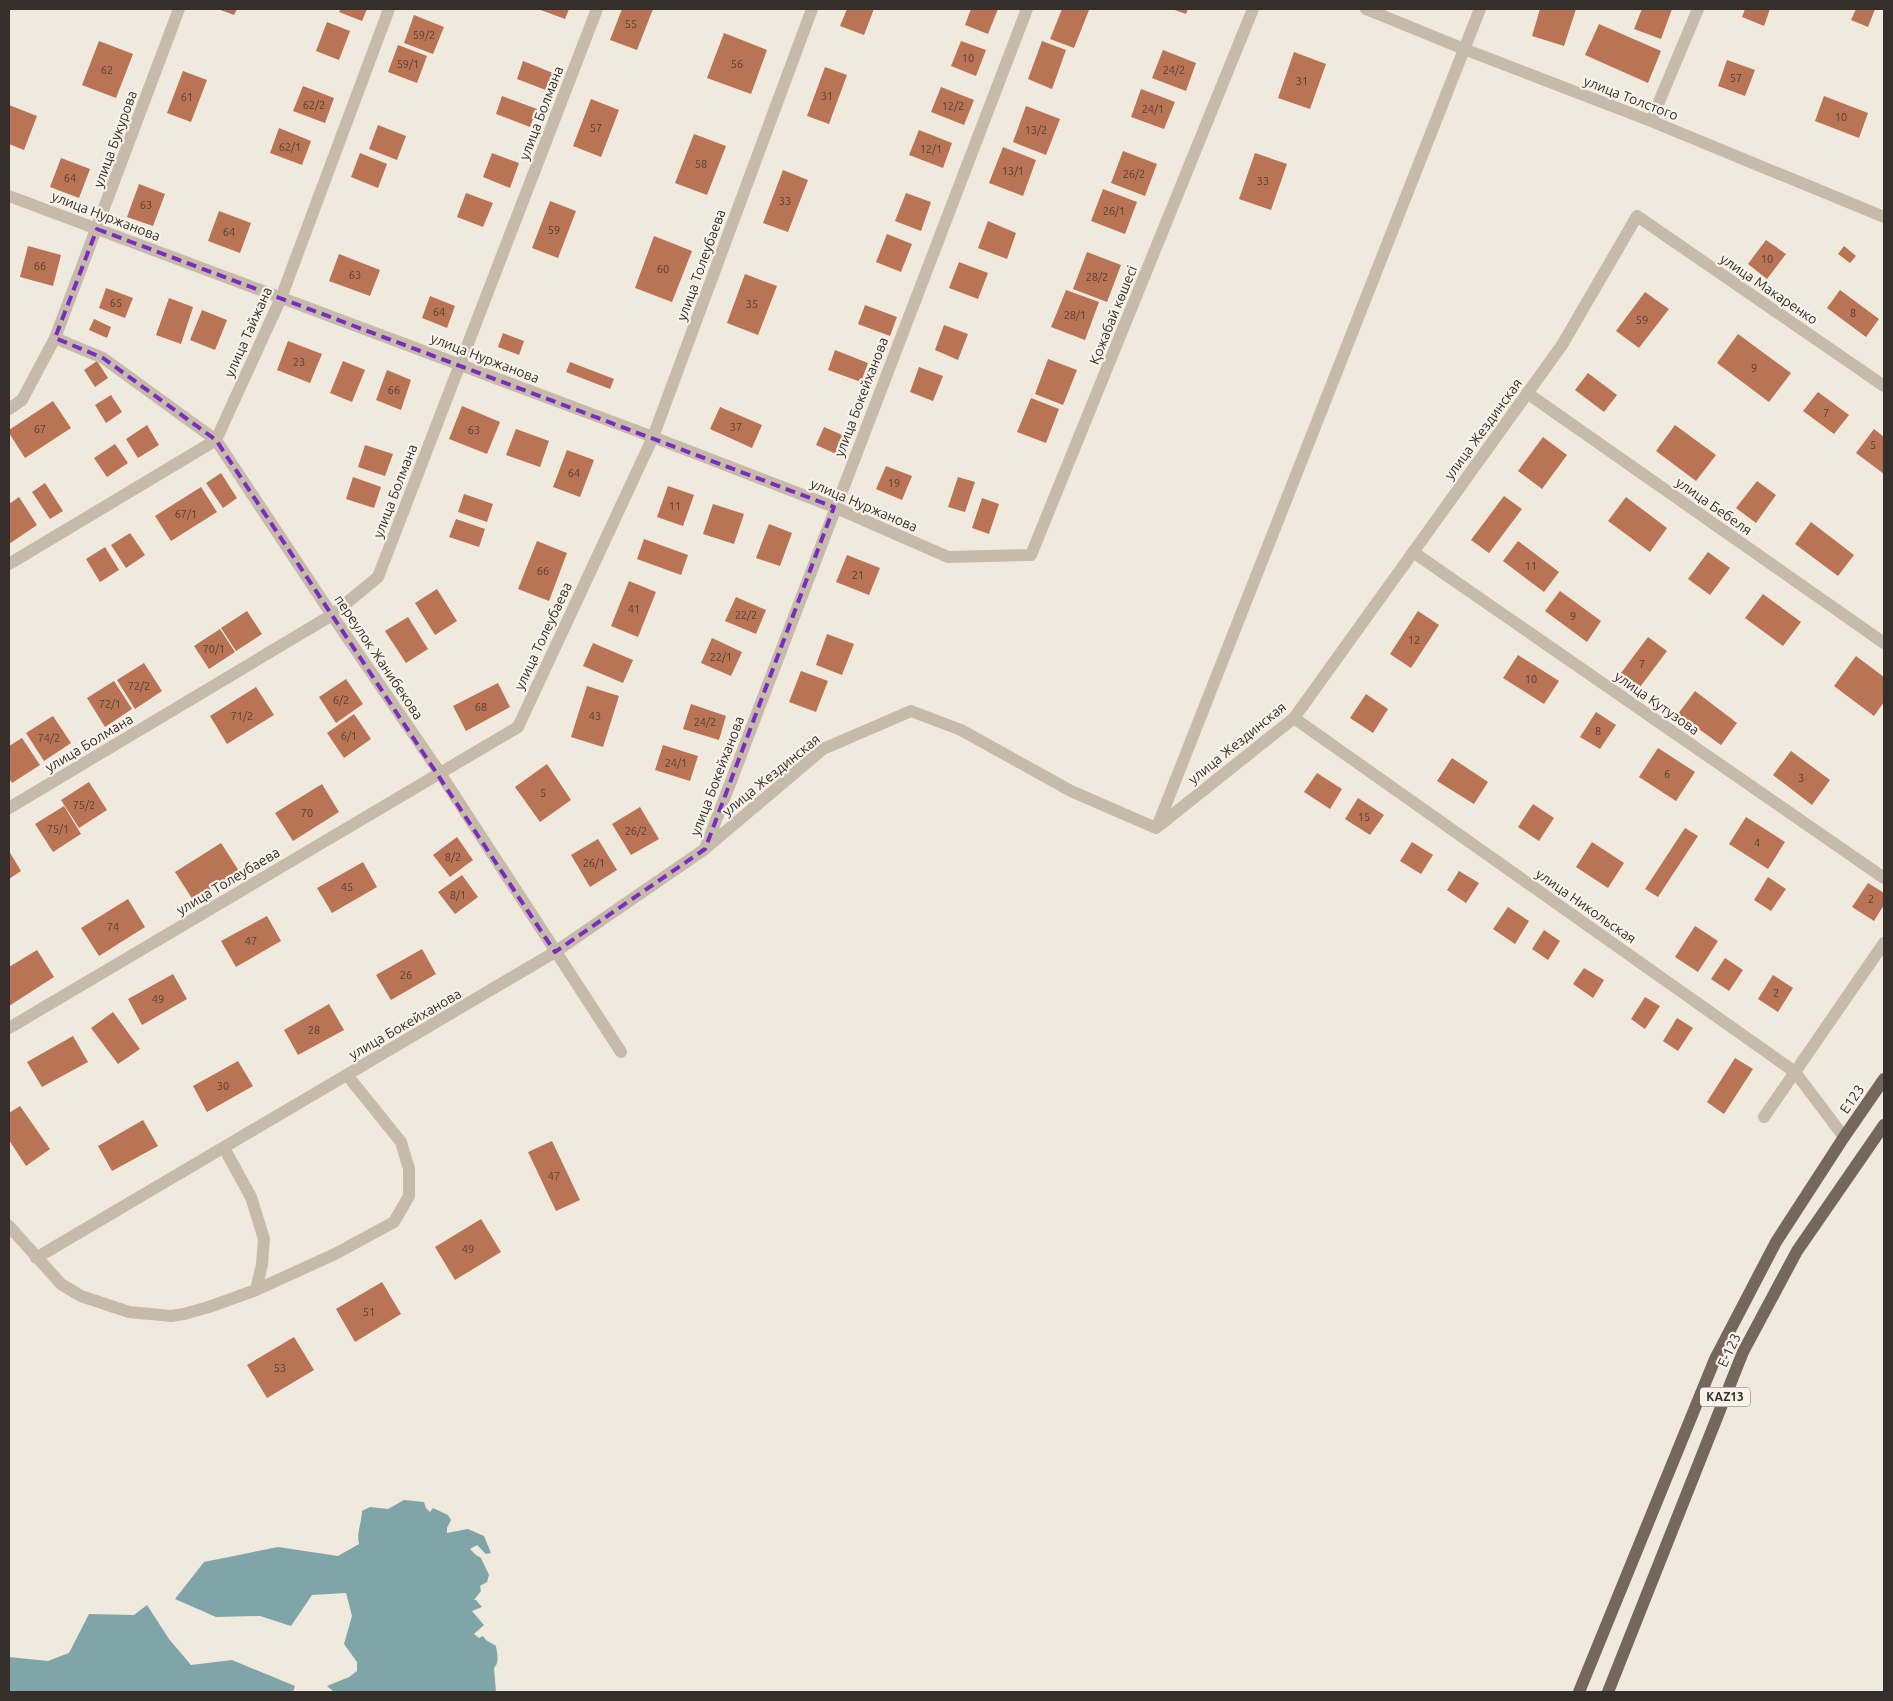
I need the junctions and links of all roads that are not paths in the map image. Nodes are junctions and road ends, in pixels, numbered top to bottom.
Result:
1 (179, 9) edge
2 (389, 9) edge
3 (597, 9) edge
4 (812, 9) edge
5 (1026, 9) edge
6 (1253, 9) edge
7 (1366, 9) edge
8 (1480, 9) edge
9 (1698, 9) edge
10 (1464, 49) junction
11 (1651, 121) junction
12 (9, 196) edge
13 (1637, 216) joint
14 (1884, 217) edge
15 (97, 229) junction
16 (281, 298) junction
17 (55, 338) junction
18 (460, 365) junction
19 (1884, 386) edge
20 (1527, 393) junction
21 (9, 409) edge
22 (653, 437) junction
23 (216, 440) junction
24 (834, 508) junction
25 (1413, 552) junction
26 (948, 557) joint
27 (9, 564) edge
28 (332, 615) junction
29 (1884, 643) edge
30 (1294, 718) junction
31 (440, 773) junction
32 (9, 808) edge
33 (1156, 828) junction
34 (705, 849) junction
35 (1884, 878) edge
36 (1884, 943) edge
37 (556, 952) junction
38 (9, 1028) edge
39 (621, 1052) dead end
40 (1794, 1072) junction
41 (347, 1075) junction
42 (1884, 1079) edge
43 (1764, 1117) dead end
44 (1884, 1125) edge
45 (1844, 1137) junction
46 (224, 1148) junction
47 (9, 1226) edge
48 (36, 1258) junction
49 (256, 1290) junction
50 (1579, 1692) edge
51 (1608, 1692) edge

1 - 15 street, улица Букурова
2 - 16 street, улица Тайжана
3 - 18 street, улица Болмана
4 - 22 street, улица Толеубаева
5 - 24 street, улица Бокейханова
6 - 26 street, Қожабай көшесі
7 - 10 street, улица Толстого
8 - 10 street
9 - 11 street
10 - 11 street, улица Толстого
10 - 33 street
11 - 14 street, улица Толстого
12 - 15 street, улица Нуржанова
13 - 19 street, улица Макаренко
13 - 20 street, улица Жездинская
15 - 16 street, улица Нуржанова
15 - 17 street, улица Букурова
16 - 18 street, улица Нуржанова
16 - 23 street, улица Тайжана
17 - 21 street, улица Букурова
17 - 23 street, переулок Жанибекова
18 - 22 street, улица Нуржанова
18 - 28 street, улица Болмана
20 - 25 street, улица Жездинская
20 - 29 street, улица Бебеля
22 - 24 street, улица Нуржанова
22 - 31 street, улица Толеубаева
23 - 27 street
23 - 28 street, переулок Жанибекова
24 - 26 street, улица Нуржанова
24 - 34 street, улица Бокейханова
25 - 30 street, улица Жездинская
25 - 35 street, улица Кутузова
28 - 31 street, переулок Жанибекова
28 - 32 street, улица Болмана
30 - 33 street, улица Жездинская
30 - 40 street, улица Никольская
31 - 37 street, переулок Жанибекова
31 - 38 street, улица Толеубаева
33 - 34 street, улица Жездинская
34 - 37 street, улица Бокейханова
36 - 40 street
37 - 39 street, переулок Жанибекова
37 - 41 street, улица Бокейханова
40 - 43 street
40 - 45 street, улица Никольская
41 - 46 street, улица Бокейханова
41 - 49 street
42 - 45 main road, Е123 / KAZ13
44 - 51 main road, Е-123 / KAZ13
45 - 50 main road, Е-123 / KAZ13
46 - 48 street, улица Бокейханова
46 - 49 street
47 - 48 street
48 - 49 street

